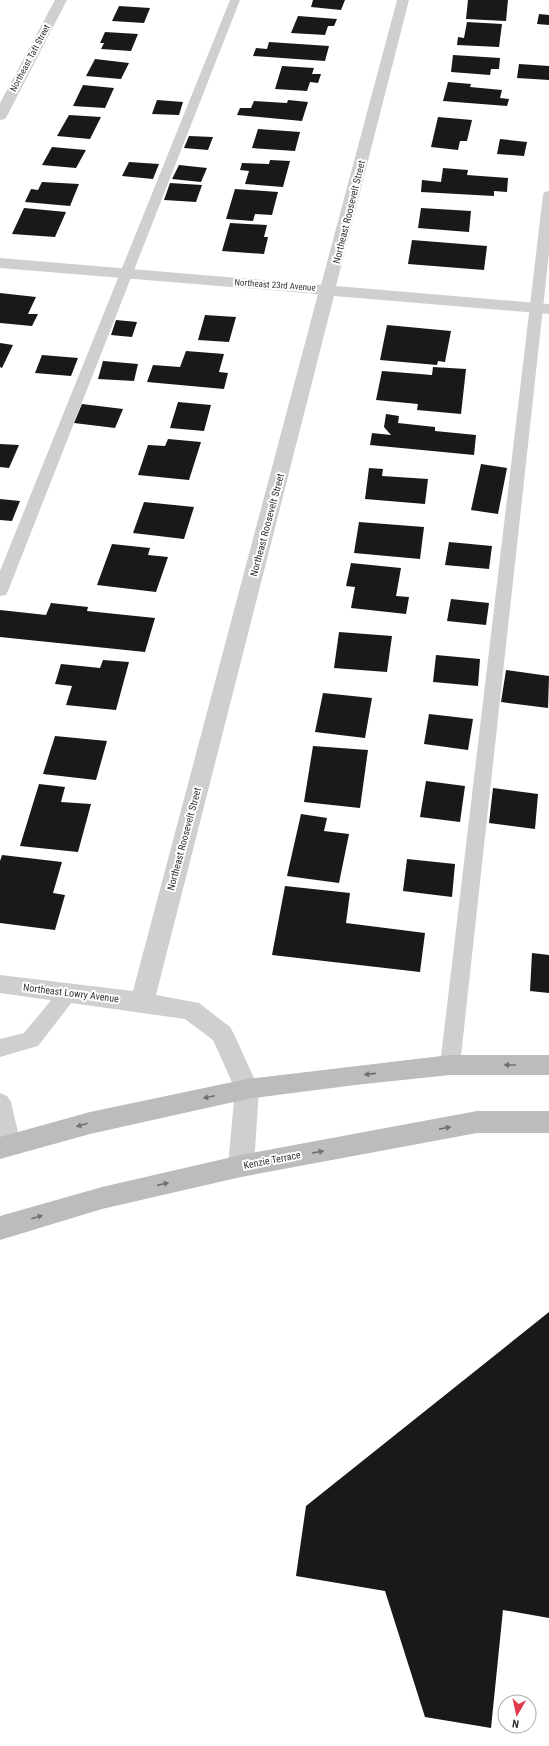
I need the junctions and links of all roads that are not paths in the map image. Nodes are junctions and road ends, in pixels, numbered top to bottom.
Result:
1 (61, 0) edge
2 (235, 0) edge
3 (403, 0) edge
4 (0, 116) edge
5 (549, 195) edge
6 (0, 263) edge
7 (126, 274) junction
8 (329, 289) junction
9 (542, 308) edge
10 (0, 591) edge
11 (0, 984) edge
12 (69, 993) junction
13 (142, 1002) junction
14 (0, 1048) edge
15 (549, 1065) edge
16 (450, 1066) junction
17 (247, 1089) junction
18 (0, 1102) edge
19 (549, 1122) edge
20 (5, 1147) edge
21 (241, 1166) junction
22 (0, 1228) edge

1 - 4 street, Northeast Taft Street
2 - 7 lane
3 - 8 street, Northeast Roosevelt Street
5 - 9 lane
6 - 7 street, Northeast 23rd Avenue
7 - 8 street, Northeast 23rd Avenue
7 - 10 lane
8 - 9 street, Northeast 23rd Avenue
8 - 13 street, Northeast Roosevelt Street
9 - 16 lane
11 - 12 street, Northeast Lowry Avenue
12 - 13 street, Northeast Lowry Avenue
12 - 14 lane
13 - 17 street
15 -> 16 main road
16 -> 17 main road
17 -> 20 main road
17 - 21 street
18 - 20 lane
21 -> 19 main road, Kenzie Terrace
22 -> 21 main road, Kenzie Terrace

